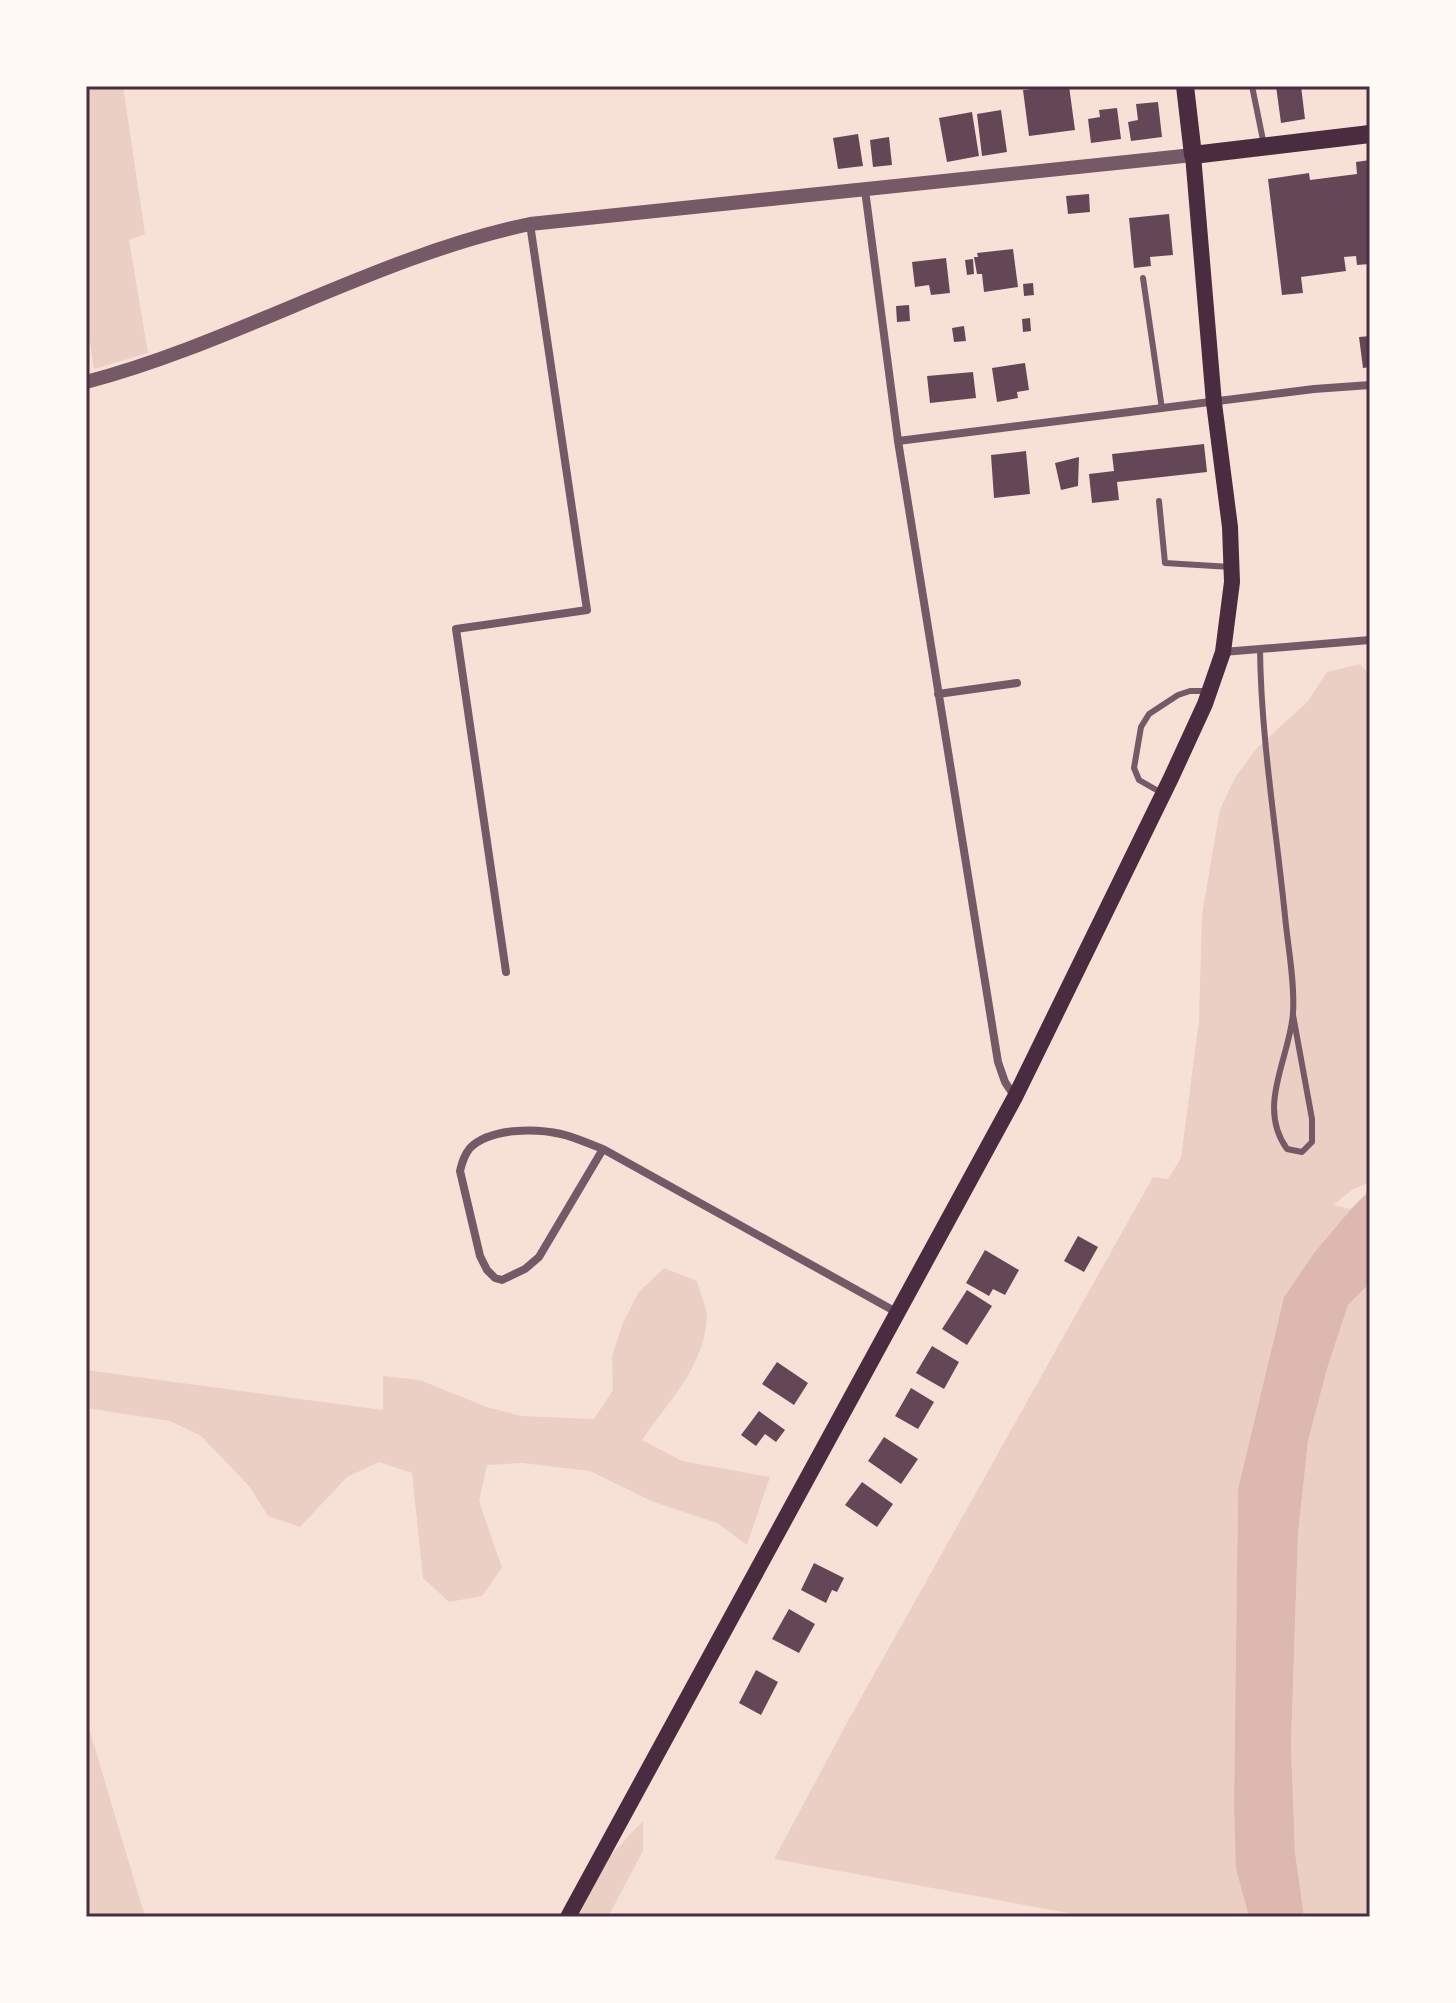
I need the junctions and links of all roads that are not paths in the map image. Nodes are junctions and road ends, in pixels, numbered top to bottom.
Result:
1 (1185, 86) edge
2 (1252, 86) edge
3 (1370, 134) edge
4 (1264, 145) junction
5 (1193, 155) junction
6 (865, 190) junction
7 (530, 224) junction
8 (1143, 278) dead end
9 (86, 382) edge
10 (1370, 385) edge
11 (1214, 403) junction
12 (1162, 409) junction
13 (898, 441) junction
14 (1159, 501) dead end
15 (1231, 567) junction
16 (1370, 640) edge
17 (1260, 649) junction
18 (1223, 652) junction
19 (1017, 683) dead end
20 (1209, 691) junction
21 (938, 694) junction
22 (1163, 794) junction
23 (506, 972) dead end
24 (1293, 1015) junction
25 (1015, 1097) junction
26 (603, 1149) junction
27 (899, 1313) junction
28 (568, 1917) edge

1 - 5 main road
2 - 4 lane
3 - 4 main road
4 - 5 main road
5 - 6 street
5 - 11 main road
6 - 7 street
6 - 13 street
7 - 9 street
7 - 23 street
8 - 12 lane
10 - 11 street
11 - 12 street
11 - 15 main road
12 - 13 street
13 - 21 street
14 - 15 lane
15 - 18 main road
16 - 17 street
17 - 18 street
17 - 24 lane
18 - 20 main road
19 - 21 street
20 - 22 main road
20 - 22 lane
21 - 25 street
22 - 25 main road
24 - 24 lane
25 - 27 main road
26 - 26 street
26 - 27 street
27 - 28 main road

